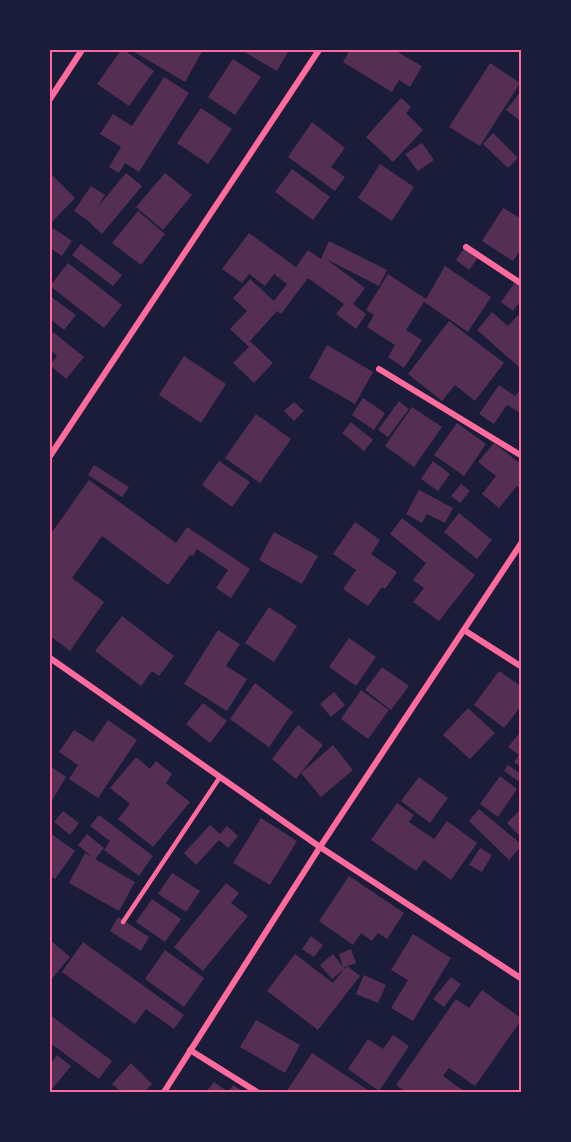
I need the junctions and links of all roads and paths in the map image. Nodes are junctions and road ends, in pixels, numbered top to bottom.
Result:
1 (82, 50) edge
2 (319, 50) edge
3 (50, 99) edge
4 (466, 247) dead end
5 (522, 284) edge
6 (379, 369) dead end
7 (50, 456) edge
8 (522, 456) edge
9 (522, 542) edge
10 (464, 630) junction
11 (50, 658) edge
12 (522, 667) edge
13 (220, 777) junction
14 (320, 847) junction
15 (123, 922) dead end
16 (522, 979) edge
17 (189, 1050) junction
18 (164, 1092) edge
19 (257, 1092) edge

1 - 3 street
2 - 7 street
4 - 5 street
6 - 8 street
9 - 10 street
10 - 12 street
10 - 14 street
11 - 13 street
13 - 14 street
13 - 15 lane
14 - 16 street
14 - 17 street
17 - 18 street
17 - 19 street

